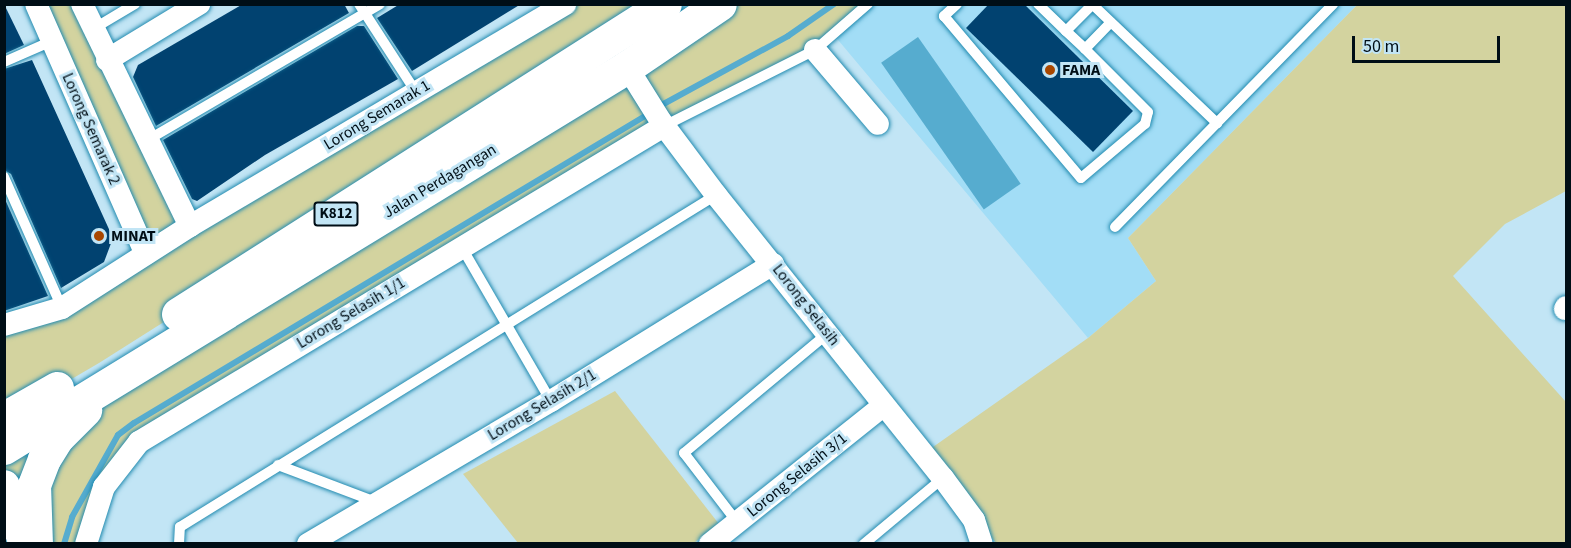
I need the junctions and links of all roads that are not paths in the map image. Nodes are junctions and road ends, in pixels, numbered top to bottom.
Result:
1 (36, 4) edge
2 (82, 4) edge
3 (135, 4) edge
4 (199, 4) edge
5 (380, 4) edge
6 (565, 4) edge
7 (665, 4) edge
8 (720, 4) edge
9 (868, 4) edge
10 (957, 4) edge
11 (1038, 4) edge
12 (1333, 4) edge
13 (1092, 5) edge
14 (361, 9) edge
15 (684, 15) edge
16 (1111, 22) junction
17 (93, 29) junction
18 (1066, 31) junction
19 (52, 41) junction
20 (1085, 49) junction
21 (815, 50) junction
22 (107, 60) junction
23 (4, 62) edge
24 (633, 78) junction
25 (416, 92) junction
26 (1217, 123) junction
27 (879, 124) dead end
28 (664, 126) junction
29 (146, 141) junction
30 (4, 177) edge
31 (716, 195) junction
32 (190, 226) junction
33 (1115, 228) dead end
34 (460, 246) junction
35 (146, 254) junction
36 (773, 264) junction
37 (62, 308) junction
38 (4, 325) edge
39 (507, 326) junction
40 (828, 333) junction
41 (90, 369) junction
42 (123, 373) junction
43 (4, 392) edge
44 (551, 401) junction
45 (883, 406) junction
46 (4, 418) edge
47 (4, 448) edge
48 (278, 465) junction
49 (943, 478) junction
50 (4, 486) edge
51 (376, 502) junction
52 (737, 522) junction
53 (26, 543) edge
54 (36, 543) edge
55 (86, 543) edge
56 (179, 543) edge
57 (308, 543) edge
58 (710, 543) edge
59 (864, 543) edge
60 (982, 543) edge

1 - 19 street, Lorong Semarak 2
2 - 17 street
3 - 17 lane
4 - 22 street
5 - 14 lane
6 - 25 street, Lorong Semarak 1
7 - 41 main road, Jalan Perdagangan / K812
8 - 15 main road, Jalan Perdagangan / K812
9 - 21 lane
10 - 20 lane
11 - 18 lane
12 - 26 lane
13 - 16 lane
13 - 18 lane
14 - 25 lane
14 - 29 lane
15 - 24 main road, Jalan Perdagangan / K812
16 - 20 lane
16 - 26 lane
17 - 22 street
18 - 20 lane
19 - 23 lane
19 - 35 street, Lorong Semarak 2
21 - 27 street
21 - 28 lane
22 - 29 street
24 - 28 street, Lorong Selasih
24 - 42 main road, Jalan Perdagangan / K812
25 - 32 street, Lorong Semarak 1
26 - 33 lane
28 - 31 street, Lorong Selasih
28 - 34 street, Lorong Selasih 1/1
29 - 32 street
30 - 37 lane
31 - 36 street, Lorong Selasih
31 - 39 lane
32 - 35 street, Lorong Semarak 1
34 - 39 lane
34 - 55 street, Lorong Selasih 1/1
35 - 37 street, Lorong Semarak 1
36 - 40 street, Lorong Selasih
36 - 44 street, Lorong Selasih 2/1
37 - 38 street, Lorong Semarak 1
39 - 44 lane
39 - 48 lane
40 - 45 street, Lorong Selasih
40 - 52 lane
41 - 43 main road
41 - 46 main road, Jalan Perdagangan / K812
42 - 47 main road, Jalan Perdagangan / K812
42 - 54 main road
44 - 51 street, Lorong Selasih 2/1
45 - 49 street, Lorong Selasih
45 - 52 street, Lorong Selasih 3/1
48 - 51 lane
48 - 56 lane
49 - 59 lane
49 - 60 street, Lorong Selasih
50 - 53 main road
51 - 57 street, Lorong Selasih 2/1
52 - 58 street, Lorong Selasih 3/1

